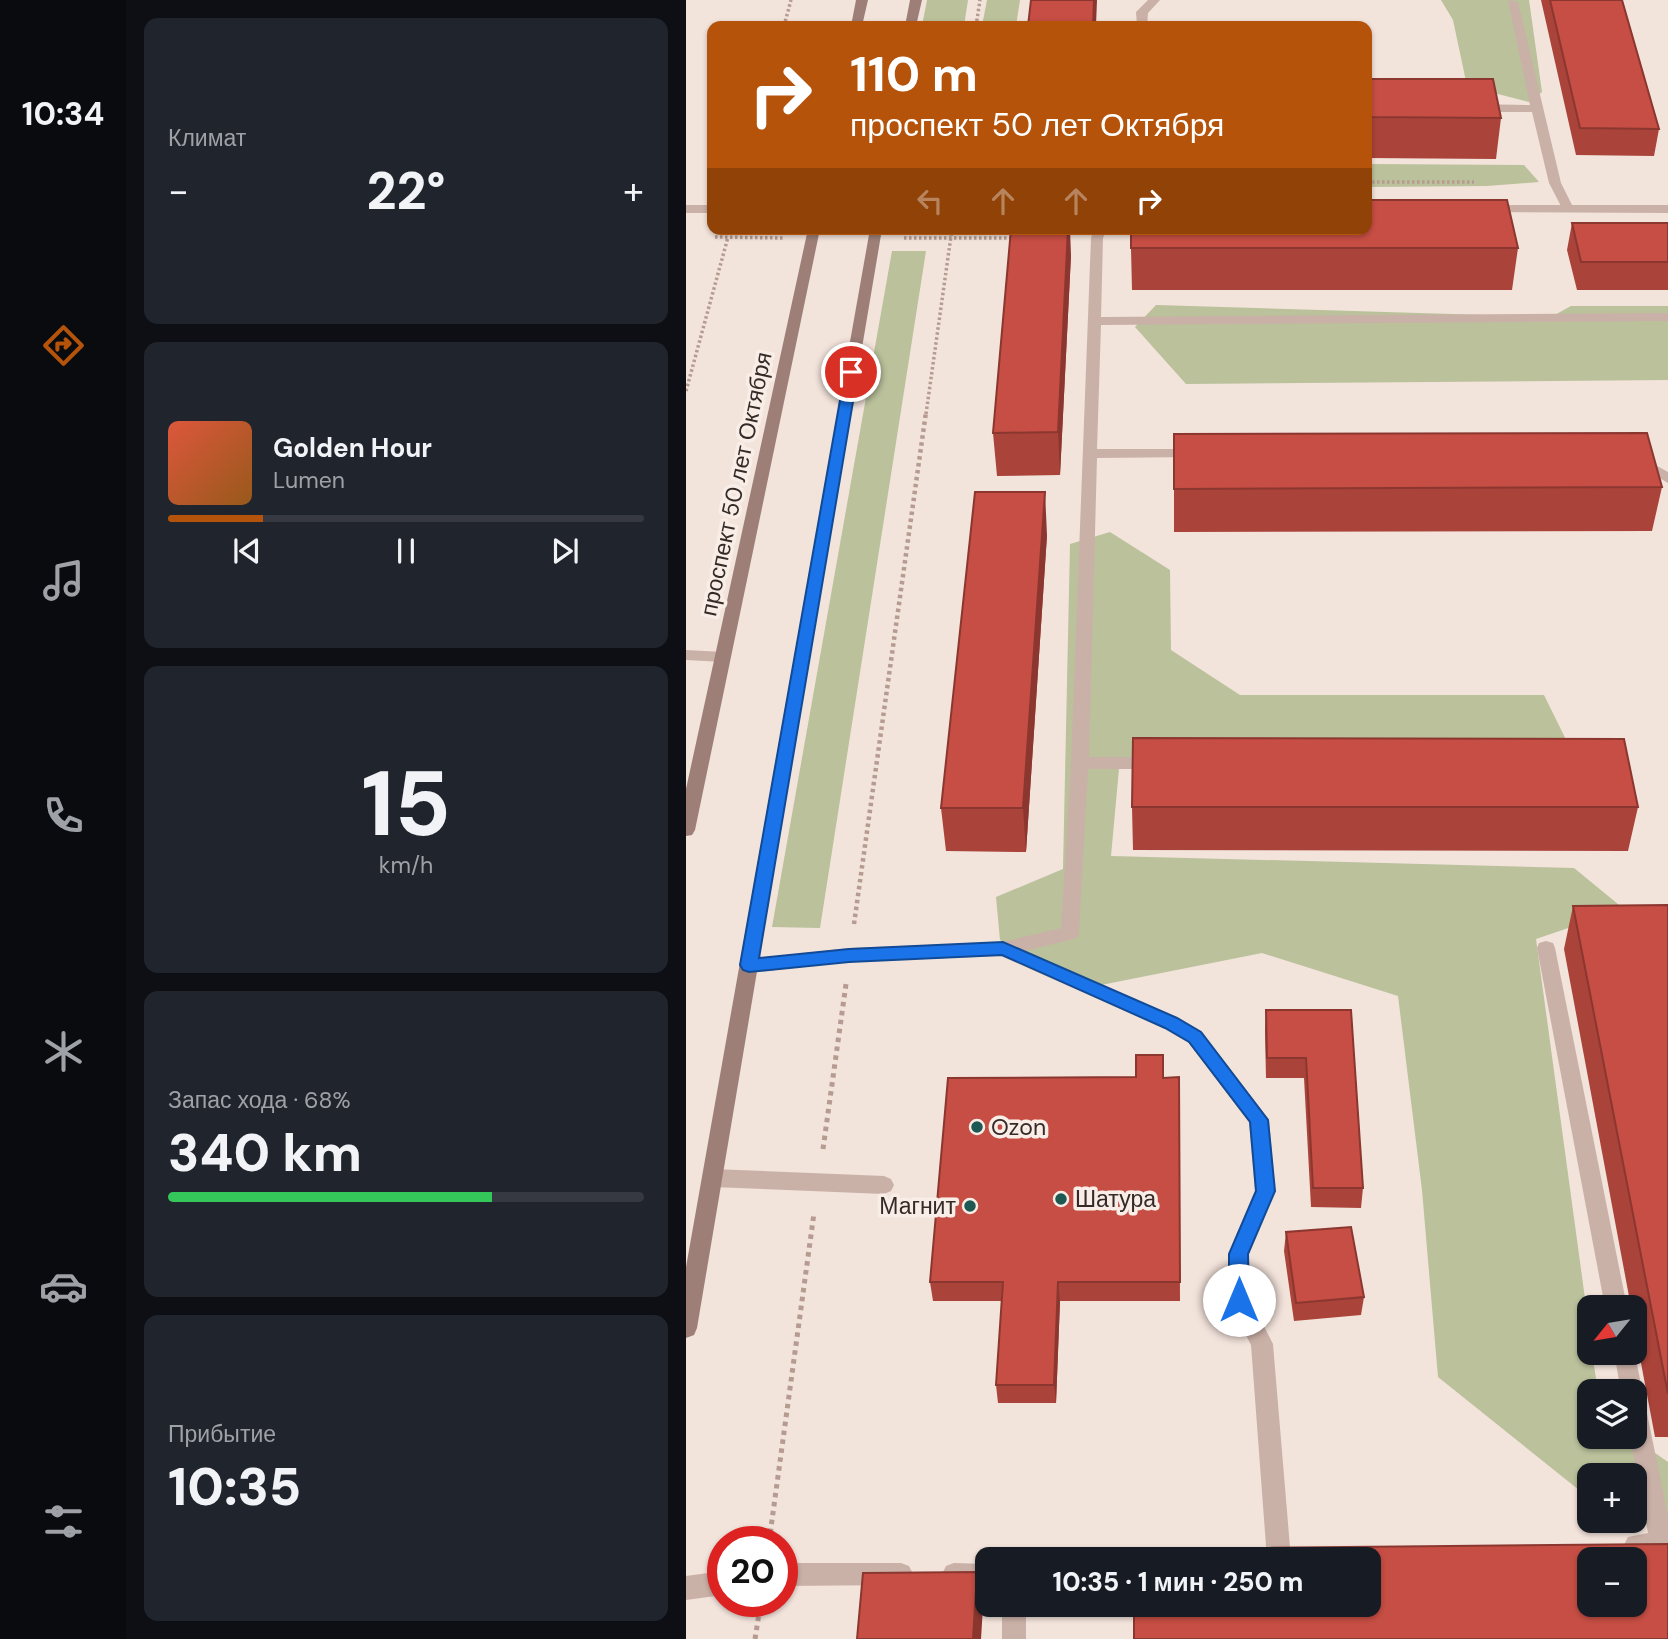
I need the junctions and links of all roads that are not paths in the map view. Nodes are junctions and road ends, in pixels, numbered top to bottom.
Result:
1 (862, 0) edge
2 (916, 0) edge
3 (1154, 0) edge
4 (1512, 2) dead end
5 (858, 21) edge
6 (912, 21) edge
7 (1142, 21) edge
8 (1458, 108) edge
9 (1537, 109) junction
10 (686, 209) edge
11 (707, 209) edge
12 (1474, 209) edge
13 (1568, 209) junction
14 (1668, 209) edge
15 (813, 235) edge
16 (875, 235) edge
17 (1098, 235) edge
18 (1668, 317) edge
19 (1096, 321) junction
20 (1621, 449) edge
21 (1216, 453) edge
22 (1091, 454) junction
23 (1668, 478) edge
24 (686, 655) edge
25 (723, 657) junction
26 (1177, 763) edge
27 (1080, 764) junction
28 (686, 830) edge
29 (1546, 948) dead end
30 (1003, 949) junction
31 (749, 965) junction
32 (712, 1178) junction
33 (884, 1185) dead end
34 (1614, 1295) edge
35 (686, 1328) edge
36 (1644, 1449) edge
37 (1665, 1544) edge
38 (1608, 1546) edge
39 (1278, 1547) edge
40 (798, 1575) edge
41 (975, 1575) edge
42 (707, 1585) edge
43 (686, 1588) edge
44 (1014, 1617) edge
45 (1014, 1639) edge

1 - 5 main road
2 - 6 main road
3 - 7 street
4 - 9 street
8 - 9 street
9 - 13 street
10 - 11 street
12 - 13 street
13 - 14 street
15 - 25 main road, проспект 50 лет Октября
16 - 31 main road
17 - 19 street
18 - 19 street
19 - 22 street
20 - 23 street
21 - 22 street
22 - 27 street
24 - 25 street
25 - 28 main road, проспект 50 лет Октября
26 - 27 street
27 - 30 street
29 - 34 street
30 - 31 street
30 - 39 street
31 - 32 main road
32 - 33 street
32 - 35 main road
36 - 37 street
37 - 38 street
40 - 41 street
42 - 43 street
44 - 45 street

